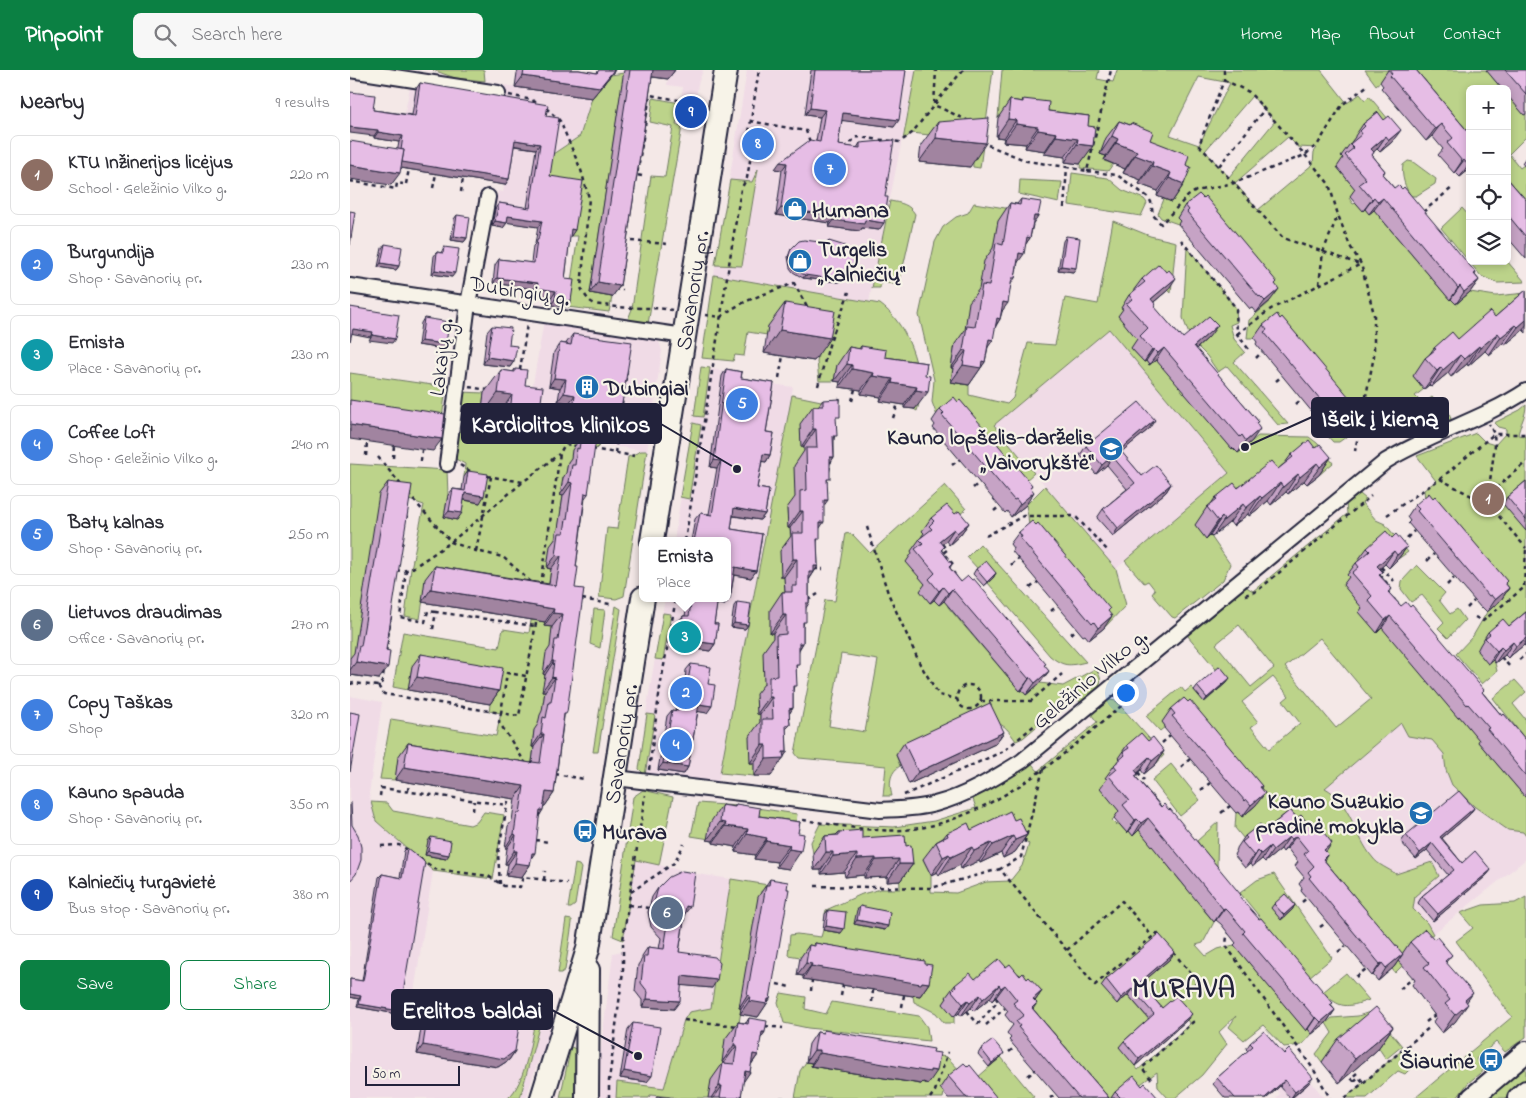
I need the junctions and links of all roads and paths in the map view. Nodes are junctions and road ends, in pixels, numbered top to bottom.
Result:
1 (350, 70) edge
2 (726, 70) edge
3 (758, 70) edge
4 (936, 70) edge
5 (963, 70) edge
6 (1111, 70) edge
7 (1224, 70) edge
8 (1224, 80) junction
9 (1368, 84) dead end
10 (498, 93) joint
11 (643, 96) edge
12 (650, 98) junction
13 (690, 102) dead end
14 (934, 105) junction
15 (1264, 110) junction
16 (750, 121) junction
17 (639, 124) edge
18 (975, 124) edge
19 (645, 125) junction
20 (811, 144) edge
21 (988, 145) edge
22 (836, 148) edge
23 (635, 151) edge
24 (641, 152) junction
25 (1305, 155) junction
26 (1218, 166) junction
27 (1067, 167) junction
28 (409, 169) edge
29 (1087, 171) junction
30 (436, 174) edge
31 (637, 175) junction
32 (642, 176) dead end
33 (631, 177) edge
34 (463, 178) edge
35 (350, 181) edge
36 (1234, 183) junction
37 (1453, 187) dead end
38 (433, 188) dead end
39 (461, 192) dead end
40 (488, 196) dead end
41 (1064, 208) dead end
42 (1338, 215) junction
43 (1420, 215) edge
44 (1182, 240) dead end
45 (631, 241) edge
46 (668, 244) dead end
47 (1322, 252) junction
48 (1361, 264) junction
49 (1319, 284) junction
50 (350, 286) edge
51 (614, 289) edge
52 (623, 290) edge
53 (848, 292) dead end
54 (468, 304) junction
55 (688, 312) junction
56 (528, 313) junction
57 (811, 314) edge
58 (721, 317) junction
59 (1237, 334) junction
60 (684, 336) junction
61 (824, 337) edge
62 (829, 345) junction
63 (1250, 351) dead end
64 (1262, 352) dead end
65 (784, 356) edge
66 (1256, 358) dead end
67 (628, 367) edge
68 (520, 376) edge
69 (1282, 376) dead end
70 (779, 378) dead end
71 (1276, 381) dead end
72 (457, 386) junction
73 (818, 386) dead end
74 (491, 390) dead end
75 (855, 390) edge
76 (1526, 391) edge
77 (840, 396) dead end
78 (1302, 399) dead end
79 (852, 401) dead end
80 (537, 404) edge
81 (898, 404) edge
82 (1296, 404) dead end
83 (839, 405) edge
84 (1483, 414) junction
85 (894, 418) dead end
86 (1321, 423) dead end
87 (1316, 428) dead end
88 (1494, 434) junction
89 (1526, 434) edge
90 (940, 435) dead end
91 (367, 441) edge
92 (932, 442) dead end
93 (565, 444) junction
94 (394, 445) edge
95 (581, 447) edge
96 (590, 449) edge
97 (422, 450) edge
98 (1355, 451) dead end
99 (832, 452) edge
100 (560, 453) junction
101 (615, 453) junction
102 (366, 456) dead end
103 (634, 456) dead end
104 (378, 457) dead end
105 (393, 458) dead end
106 (960, 458) dead end
107 (421, 461) dead end
108 (1526, 462) edge
109 (453, 464) joint
110 (952, 465) dead end
111 (473, 473) edge
112 (482, 475) edge
113 (491, 477) junction
114 (829, 477) edge
115 (1440, 479) junction
116 (523, 482) junction
117 (980, 482) dead end
118 (973, 488) dead end
119 (1488, 495) junction
120 (1485, 500) junction
121 (1000, 506) dead end
122 (994, 511) dead end
123 (483, 514) junction
124 (1387, 515) dead end
125 (400, 516) edge
126 (411, 518) edge
127 (868, 527) dead end
128 (1414, 531) dead end
129 (403, 534) edge
130 (986, 536) dead end
131 (653, 537) edge
132 (687, 537) edge
133 (1407, 538) dead end
134 (396, 542) edge
135 (452, 542) junction
136 (401, 543) junction
137 (406, 544) edge
138 (942, 544) edge
139 (1526, 549) edge
140 (476, 551) junction
141 (943, 552) junction
142 (1109, 552) dead end
143 (1434, 554) dead end
144 (940, 556) edge
145 (1018, 558) dead end
146 (1427, 561) dead end
147 (953, 564) edge
148 (1011, 565) dead end
149 (1381, 567) edge
150 (392, 569) edge
151 (814, 569) edge
152 (823, 569) dead end
153 (396, 570) junction
154 (406, 570) junction
155 (958, 570) dead end
156 (948, 578) edge
157 (1454, 578) dead end
158 (395, 579) edge
159 (1376, 579) edge
160 (1038, 582) dead end
161 (1394, 582) dead end
162 (1447, 584) dead end
163 (1389, 586) edge
164 (1525, 586) edge
165 (394, 588) edge
166 (1030, 588) dead end
167 (818, 594) dead end
168 (387, 596) edge
169 (394, 596) junction
170 (398, 597) edge
171 (1398, 597) dead end
172 (579, 599) edge
173 (808, 600) edge
174 (1474, 601) dead end
175 (642, 602) edge
176 (675, 602) edge
177 (1391, 603) edge
178 (610, 604) dead end
179 (1058, 605) dead end
180 (1467, 608) dead end
181 (538, 610) edge
182 (1051, 611) dead end
183 (436, 612) junction
184 (400, 617) junction
185 (1475, 617) dead end
186 (383, 623) edge
187 (390, 624) junction
188 (394, 624) edge
189 (535, 626) junction
190 (433, 629) dead end
191 (1077, 629) dead end
192 (1071, 634) dead end
193 (379, 650) edge
194 (386, 651) junction
195 (392, 652) edge
196 (1526, 654) edge
197 (1501, 657) edge
198 (385, 660) edge
199 (1519, 660) edge
200 (384, 667) edge
201 (1510, 667) dead end
202 (1101, 669) dead end
203 (1062, 674) dead end
204 (526, 676) junction
205 (350, 684) edge
206 (378, 686) junction
207 (957, 699) junction
208 (981, 701) junction
209 (501, 713) junction
210 (1170, 736) dead end
211 (1162, 743) dead end
212 (1190, 759) dead end
213 (526, 763) junction
214 (649, 765) dead end
215 (520, 766) edge
216 (1181, 767) dead end
217 (1043, 769) dead end
218 (531, 771) edge
219 (1138, 772) edge
220 (546, 773) edge
221 (616, 778) junction
222 (584, 779) dead end
223 (1144, 780) edge
224 (410, 782) edge
225 (1210, 783) dead end
226 (436, 786) edge
227 (511, 788) edge
228 (1201, 790) dead end
229 (463, 791) edge
230 (646, 791) dead end
231 (408, 792) junction
232 (435, 795) junction
233 (491, 795) edge
234 (380, 796) dead end
235 (899, 797) dead end
236 (462, 799) junction
237 (474, 801) junction
238 (490, 803) junction
239 (507, 806) junction
240 (1230, 806) dead end
241 (473, 811) dead end
242 (1221, 813) dead end
243 (528, 839) edge
244 (549, 842) dead end
245 (684, 844) dead end
246 (381, 846) dead end
247 (1000, 869) junction
248 (545, 872) dead end
249 (544, 880) junction
250 (566, 883) dead end
251 (500, 884) junction
252 (815, 886) dead end
253 (631, 892) junction
254 (1307, 898) dead end
255 (1302, 902) dead end
256 (629, 905) junction
257 (649, 908) dead end
258 (1327, 922) dead end
259 (1320, 927) dead end
260 (1234, 928) edge
261 (1152, 936) junction
262 (1162, 940) edge
263 (1346, 946) dead end
264 (1168, 947) edge
265 (588, 949) junction
266 (1067, 950) junction
267 (1338, 952) dead end
268 (1366, 969) dead end
269 (1356, 977) dead end
270 (1413, 978) dead end
271 (812, 980) edge
272 (777, 984) edge
273 (843, 985) edge
274 (790, 987) dead end
275 (1400, 989) dead end
276 (811, 990) dead end
277 (873, 990) edge
278 (904, 995) edge
279 (841, 996) dead end
280 (996, 998) edge
281 (872, 1002) dead end
282 (1176, 1002) edge
283 (902, 1007) dead end
284 (1006, 1008) dead end
285 (967, 1011) edge
286 (1435, 1014) dead end
287 (1187, 1015) edge
288 (684, 1020) dead end
289 (1426, 1022) dead end
290 (986, 1025) dead end
291 (743, 1027) edge
292 (1430, 1027) dead end
293 (783, 1028) dead end
294 (762, 1031) edge
295 (1015, 1047) dead end
296 (948, 1052) dead end
297 (1009, 1052) dead end
298 (1526, 1052) edge
299 (1035, 1070) dead end
300 (1354, 1070) edge
301 (1028, 1076) dead end
302 (1151, 1079) dead end
303 (1364, 1082) junction
304 (1526, 1091) edge
305 (1056, 1094) dead end
306 (542, 1098) edge
307 (587, 1098) edge
308 (609, 1098) edge
309 (780, 1098) edge
310 (785, 1098) edge
311 (930, 1098) edge
312 (1050, 1098) edge
313 (1330, 1098) edge
314 (1345, 1098) edge
315 (1472, 1098) edge
316 (1518, 1098) edge

1 - 10 street
2 - 55 main road, Savanorių pr.
3 - 16 path
4 - 14 path
5 - 14 path
6 - 29 path
7 - 8 path
8 - 15 path
8 - 26 path
9 - 25 path
10 - 55 path
11 - 12 path
12 - 13 path
12 - 19 path
14 - 18 path
14 - 22 path
15 - 25 path
15 - 26 path
16 - 20 path
16 - 58 path
17 - 19 path
19 - 24 path
21 - 27 path
23 - 24 path
24 - 31 path
25 - 36 path
25 - 42 path
26 - 36 path
27 - 29 path
27 - 41 path
28 - 35 path
29 - 36 path
30 - 38 path
31 - 32 path
31 - 33 path
34 - 39 path
36 - 47 path
37 - 43 path
40 - 54 street, Lakajų g.
42 - 47 path
42 - 48 path
44 - 59 path
45 - 46 path
47 - 48 path
47 - 49 path
48 - 49 path
48 - 98 path
49 - 59 path
50 - 54 street, Dubingių g.
51 - 52 path
53 - 62 path
54 - 56 street, Dubingių g.
54 - 72 street, Lakajų g.
55 - 58 path
55 - 60 main road, Savanorių pr.
56 - 60 street, Dubingių g.
56 - 68 path
57 - 58 path
58 - 132 path
59 - 63 path
60 - 131 main road, Savanorių pr.
61 - 62 path
62 - 73 path
64 - 66 path
65 - 70 path
67 - 101 path
69 - 71 path
72 - 74 path
72 - 109 street, Lakajų g.
75 - 79 path
76 - 84 street, Geležinio Vilko g.
77 - 83 path
78 - 82 path
80 - 93 path
81 - 85 path
84 - 88 path
84 - 221 street, Geležinio Vilko g.
86 - 87 path
88 - 89 path
88 - 115 path
88 - 119 path
90 - 92 path
91 - 102 path
93 - 95 path
93 - 100 path
94 - 105 path
96 - 101 path
97 - 107 path
99 - 114 path
100 - 116 path
100 - 140 path
101 - 103 path
104 - 135 path
106 - 110 path
108 - 119 path
109 - 111 path
112 - 113 path
113 - 116 path
113 - 123 path
115 - 120 path
115 - 124 path
116 - 123 path
117 - 118 path
119 - 120 path
120 - 139 path
121 - 122 path
123 - 135 path
123 - 140 path
125 - 126 path
127 - 207 path
128 - 133 path
129 - 136 path
130 - 142 path
134 - 136 path
135 - 140 path
135 - 154 path
136 - 137 path
138 - 141 path
139 - 164 path
141 - 144 path
141 - 147 path
143 - 146 path
145 - 148 path
149 - 161 path
150 - 153 path
151 - 152 path
153 - 154 path
153 - 158 path
154 - 184 path
155 - 156 path
157 - 162 path
159 - 163 path
160 - 166 path
164 - 185 path
165 - 169 path
167 - 173 path
168 - 169 path
169 - 170 path
171 - 177 path
172 - 178 path
174 - 180 path
175 - 221 main road, Savanorių pr.
176 - 214 path
179 - 182 path
181 - 189 path
183 - 184 path
183 - 189 path
183 - 190 path
184 - 187 path
186 - 187 path
187 - 188 path
187 - 194 path
189 - 204 path
191 - 192 path
193 - 194 path
194 - 195 path
194 - 198 path
196 - 199 path
197 - 201 path
200 - 206 path
202 - 235 path
203 - 208 path
204 - 209 path
204 - 209 path
205 - 206 path
206 - 209 path
207 - 208 path
207 - 208 path
209 - 213 path
210 - 211 path
212 - 216 path
213 - 215 path
213 - 218 path
217 - 247 path
219 - 223 path
220 - 222 path
221 - 265 main road, Savanorių pr.
224 - 231 path
225 - 228 path
226 - 232 path
227 - 239 path
229 - 236 path
230 - 253 path
231 - 232 path
231 - 234 path
232 - 236 path
233 - 238 path
236 - 237 path
237 - 238 path
237 - 241 path
238 - 239 path
239 - 251 path
240 - 242 path
243 - 244 path
245 - 253 path
246 - 251 path
247 - 252 path
247 - 266 path
248 - 249 path
249 - 250 path
249 - 251 path
253 - 256 path
254 - 255 path
256 - 257 path
256 - 308 path
258 - 259 path
260 - 313 path
261 - 262 path
261 - 266 path
261 - 266 path
263 - 267 path
264 - 282 path
265 - 306 main road, Savanorių pr.
265 - 307 main road, Savanorių pr.
268 - 269 path
270 - 275 path
271 - 276 path
272 - 274 path
273 - 279 path
277 - 281 path
278 - 283 path
280 - 285 path
284 - 290 path
286 - 289 path
287 - 302 path
288 - 291 path
292 - 303 path
293 - 294 path
295 - 297 path
296 - 311 path
298 - 315 main road
299 - 301 path
300 - 303 path
303 - 314 path
304 - 316 main road
305 - 312 path
309 - 310 path

